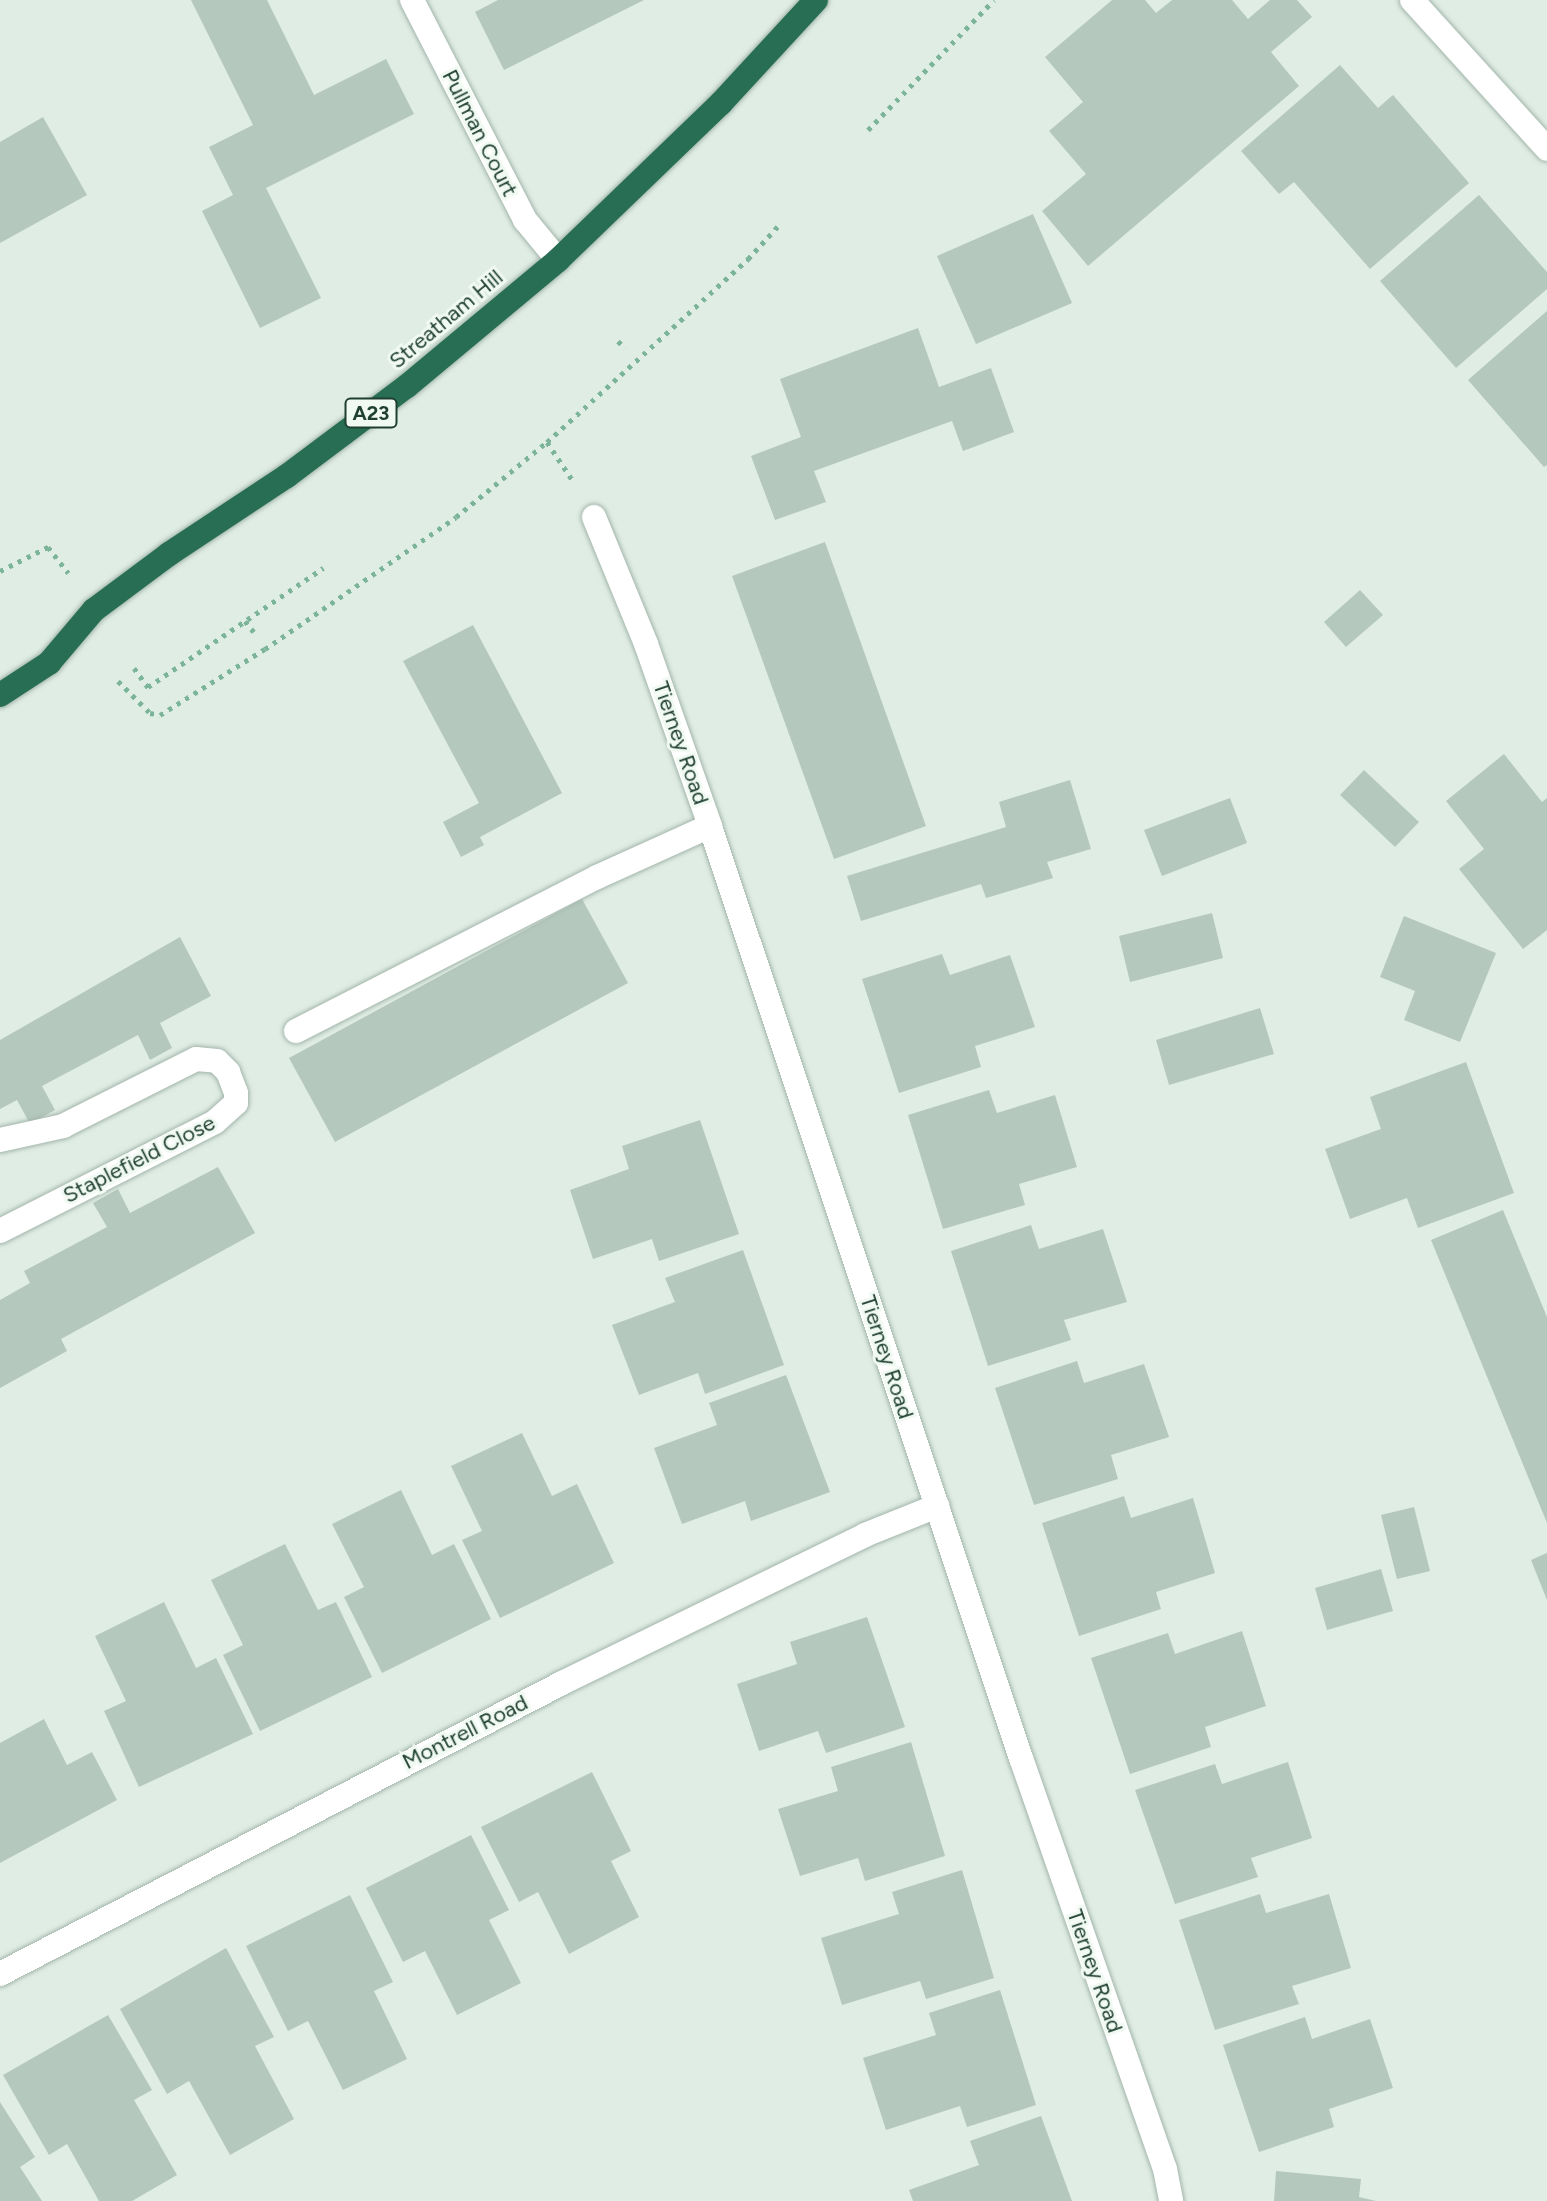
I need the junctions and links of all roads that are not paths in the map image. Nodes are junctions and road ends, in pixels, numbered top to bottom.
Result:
1 (412, 0) edge
2 (816, 0) edge
3 (1412, 0) edge
4 (1547, 149) edge
5 (558, 260) junction
6 (594, 517) dead end
7 (0, 695) edge
8 (710, 826) junction
9 (296, 1031) dead end
10 (0, 1140) edge
11 (0, 1231) edge
12 (937, 1506) junction
13 (0, 1974) edge
14 (1171, 2201) edge

1 - 5 street, Pullman Court
2 - 5 highway, Streatham Hill / A23
3 - 4 street
5 - 7 highway, Streatham Hill / A23
6 - 8 street, Tierney Road
8 - 9 street
8 - 12 street, Tierney Road
10 - 11 street, Staplefield Close
12 - 13 street, Montrell Road
12 - 14 street, Tierney Road

